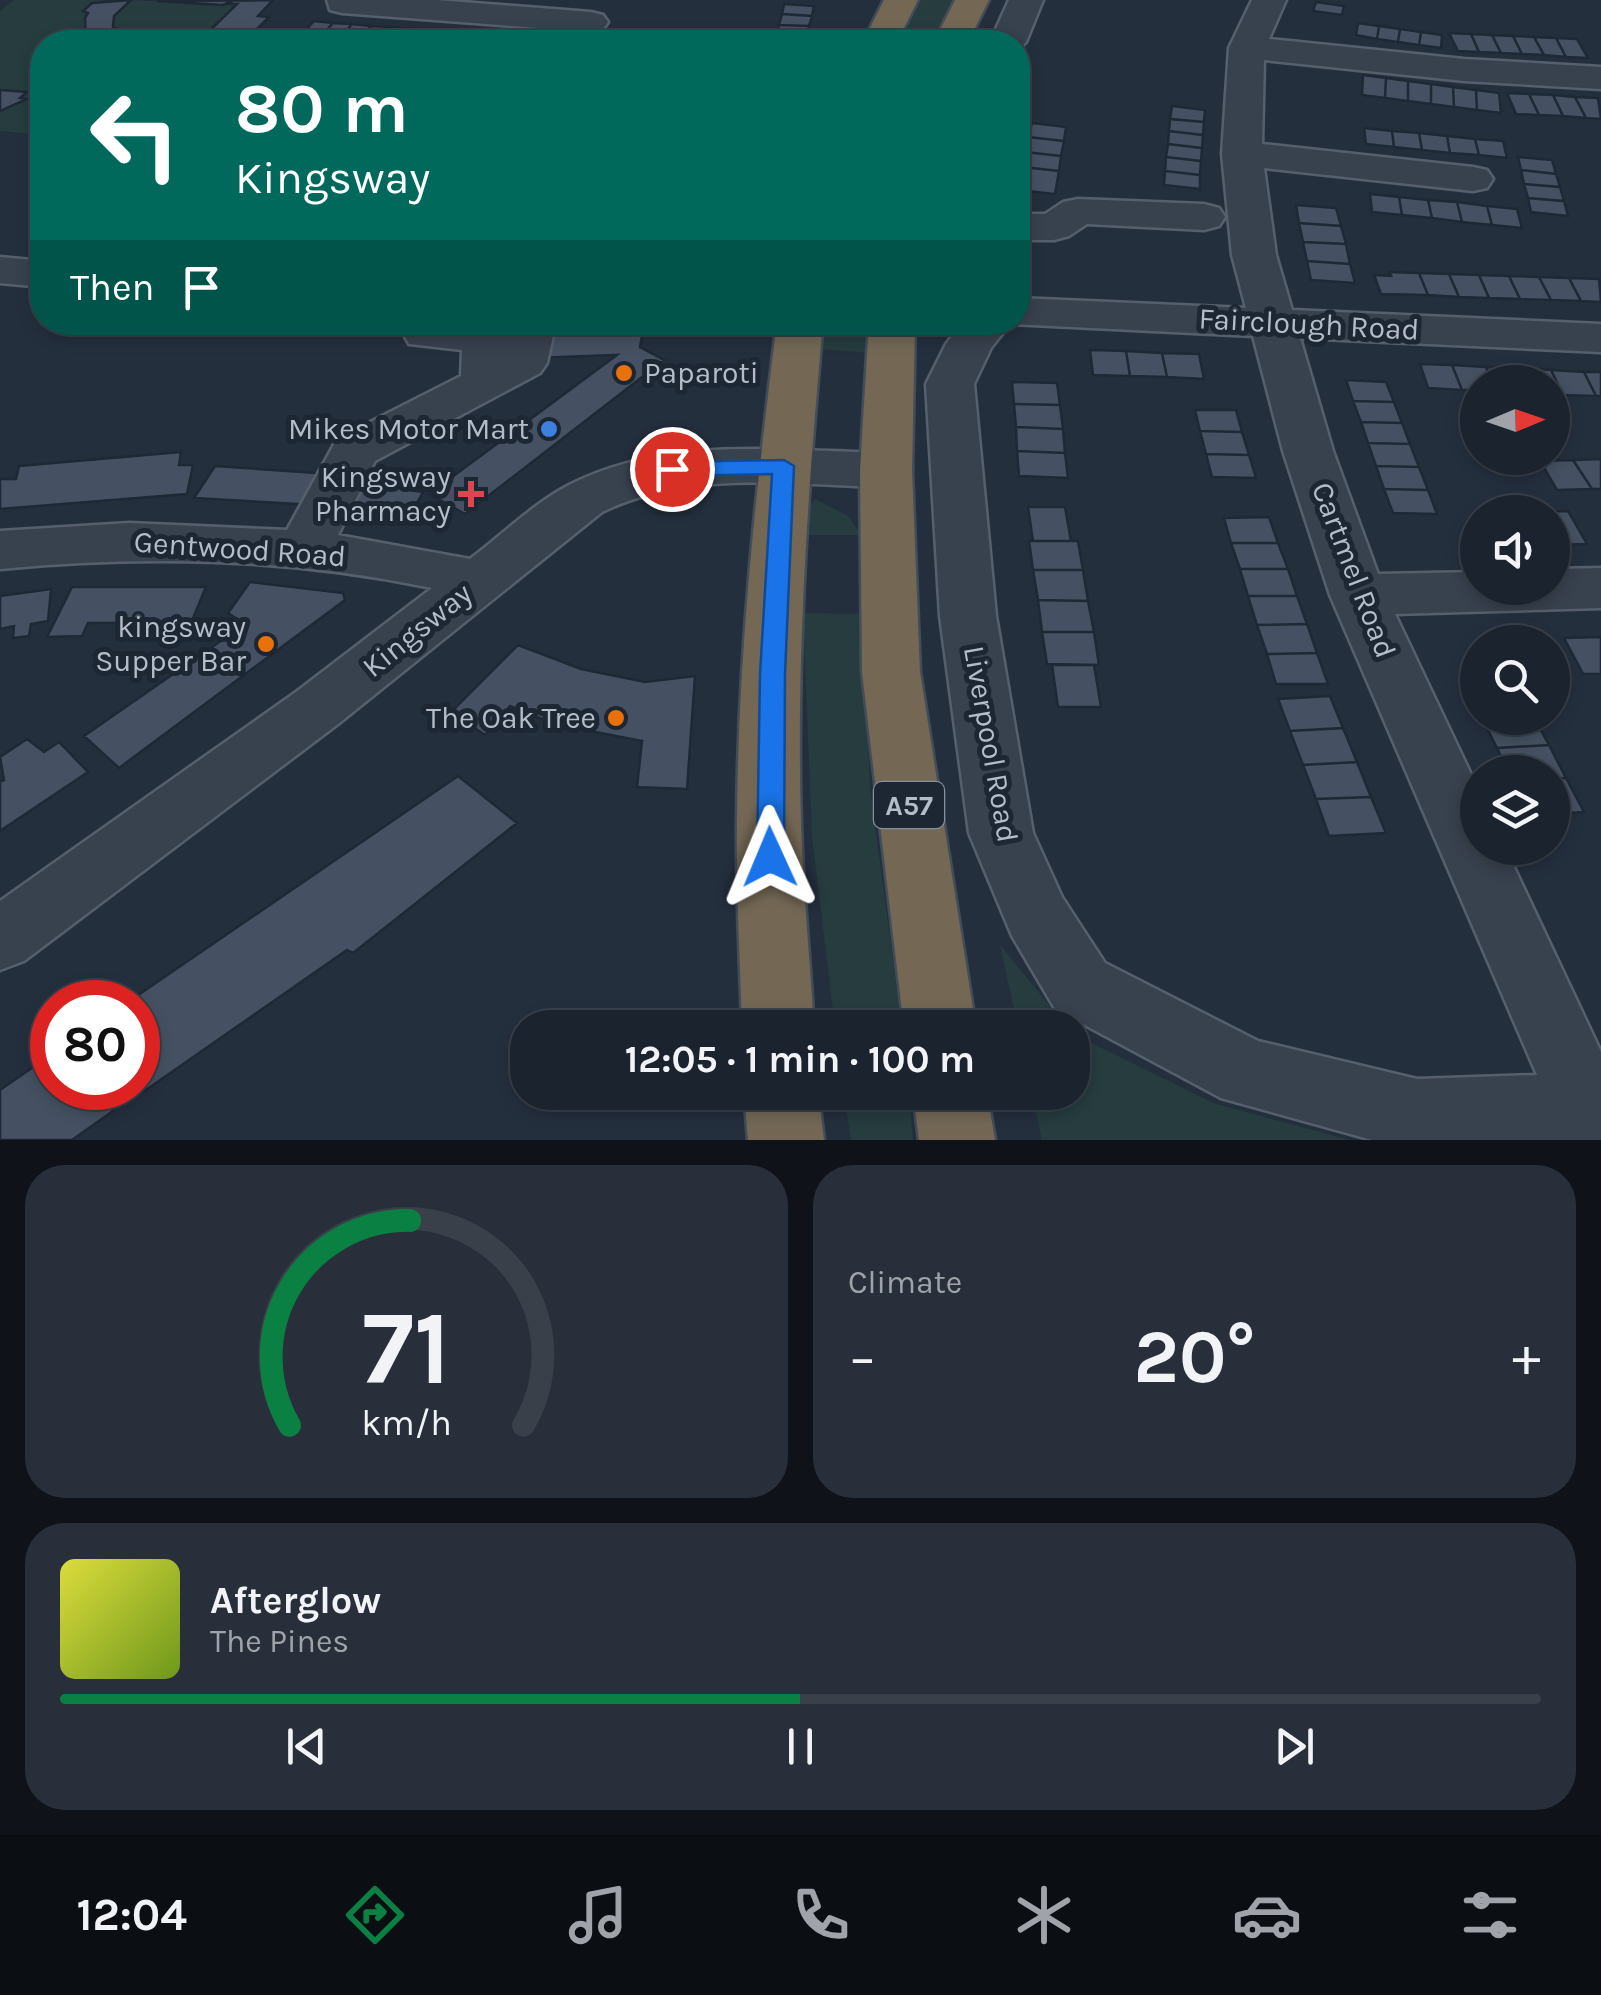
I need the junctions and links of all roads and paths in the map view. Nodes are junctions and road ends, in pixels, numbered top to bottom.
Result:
1 (901, 0) edge
2 (972, 0) edge
3 (1026, 0) edge
4 (342, 3) dead end
5 (591, 22) edge
6 (1258, 24) edge
7 (886, 30) edge
8 (957, 30) edge
9 (1013, 30) edge
10 (1601, 78) edge
11 (1242, 154) junction
12 (1472, 179) dead end
13 (1204, 217) dead end
14 (1030, 227) edge
15 (0, 270) edge
16 (30, 273) edge
17 (1030, 312) edge
18 (1270, 322) junction
19 (445, 335) edge
20 (530, 335) edge
21 (799, 335) edge
22 (891, 335) edge
23 (977, 335) edge
24 (1601, 338) edge
25 (483, 373) dead end
26 (784, 466) junction
27 (886, 470) junction
28 (304, 549) junction
29 (0, 550) edge
30 (478, 581) junction
31 (1601, 588) edge
32 (1358, 595) junction
33 (0, 940) edge
34 (777, 1010) edge
35 (938, 1010) edge
36 (783, 1110) edge
37 (953, 1110) edge
38 (1597, 1119) edge
39 (786, 1140) edge
40 (957, 1140) edge

1 - 7 highway
2 - 8 highway
3 - 9 street
4 - 5 street
6 - 10 street
6 - 11 street, Cartmel Road
11 - 12 street
11 - 18 street, Cartmel Road
13 - 14 street
15 - 16 street
17 - 18 street, Fairclough Road
18 - 24 street, Fairclough Road
18 - 32 street, Cartmel Road
19 - 25 street
20 - 28 street
21 - 26 highway
22 - 27 highway, A57
23 - 38 street, Liverpool Road
26 - 27 street, Kingsway
26 - 30 street, Kingsway
26 - 34 highway
27 - 35 highway, A57
28 - 29 street, Gentwood Road
28 - 30 street, Gentwood Road
30 - 33 street, Kingsway
31 - 32 street
32 - 38 street, Cartmel Road
36 - 39 highway
37 - 40 highway

